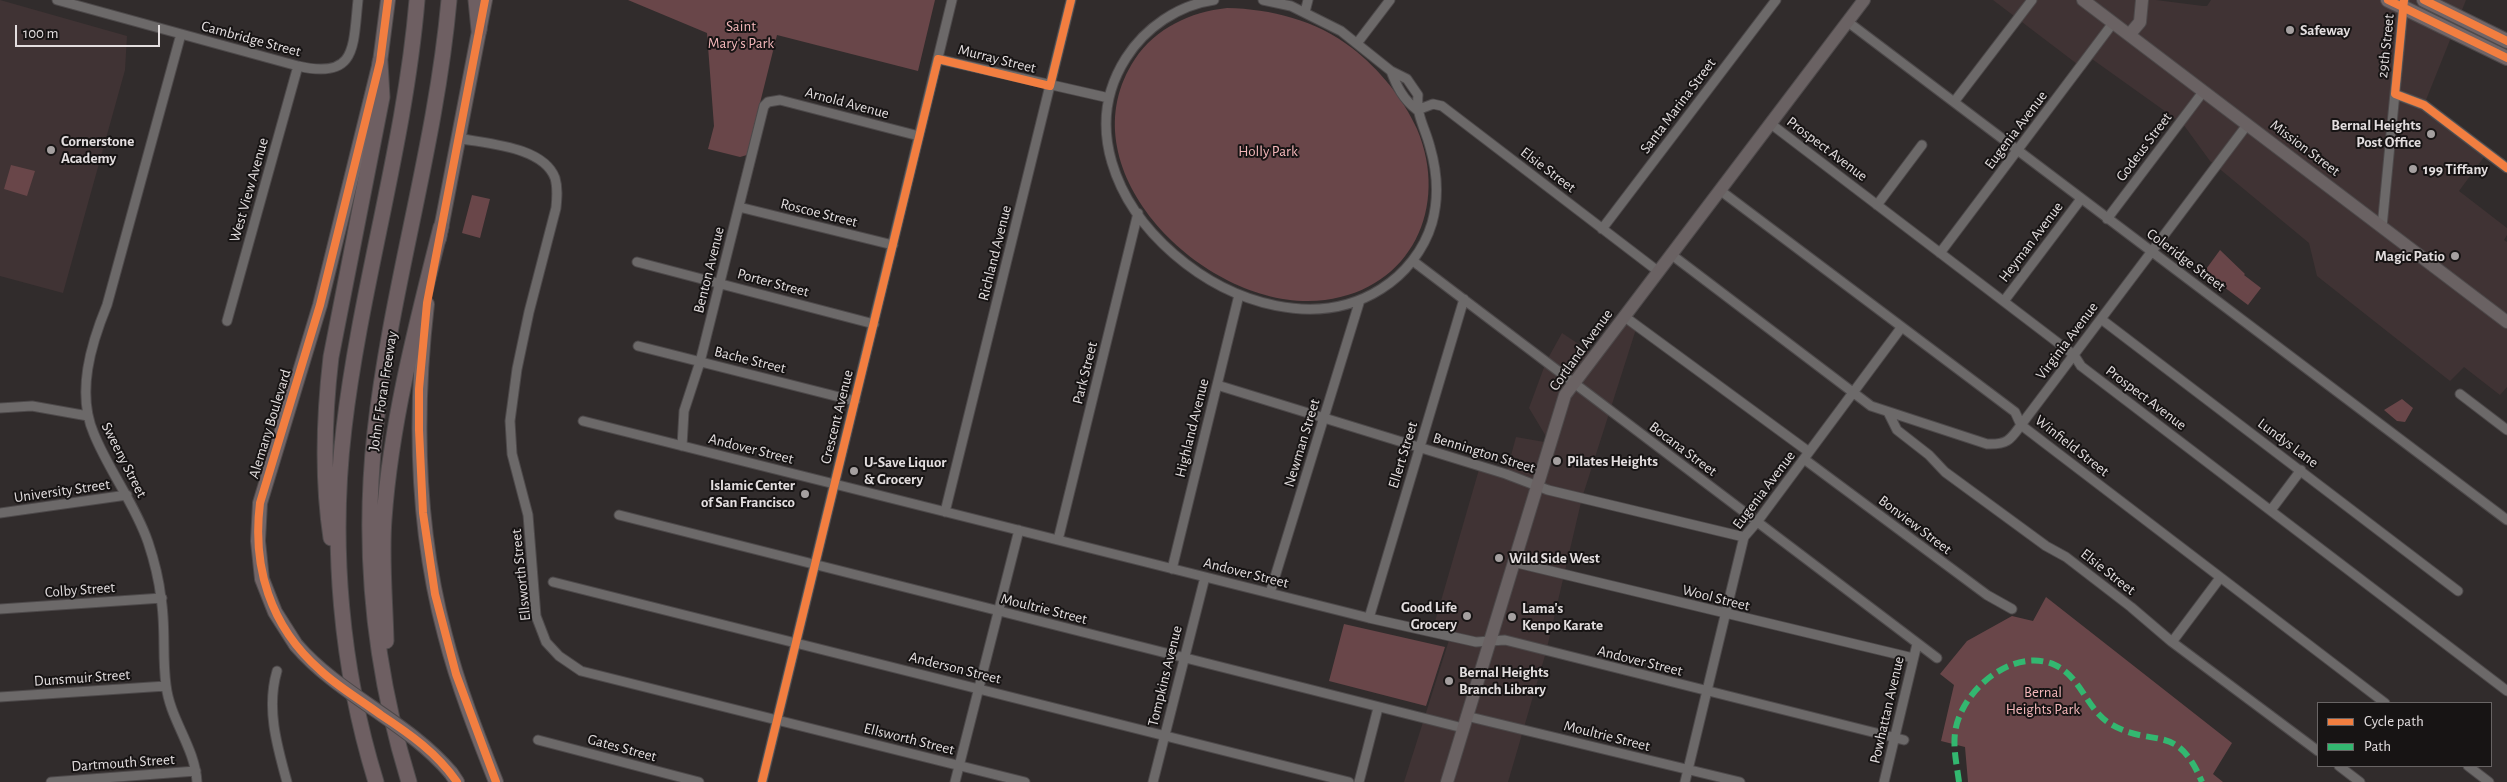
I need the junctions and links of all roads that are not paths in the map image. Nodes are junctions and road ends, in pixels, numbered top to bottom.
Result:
1 (57, 0) edge
2 (358, 0) edge
3 (388, 0) edge
4 (417, 0) edge
5 (449, 0) edge
6 (476, 0) edge
7 (485, 0) edge
8 (952, 0) edge
9 (1071, 0) edge
10 (1214, 0) edge
11 (1263, 0) edge
12 (1308, 0) edge
13 (1390, 0) edge
14 (1776, 0) edge
15 (1864, 0) edge
16 (2032, 0) edge
17 (2082, 0) edge
18 (2142, 0) edge
19 (2388, 0) edge
20 (2424, 0) edge
21 (1190, 3) edge
22 (2404, 4) edge
23 (1305, 12) junction
24 (1848, 22) junction
25 (2113, 23) junction
26 (479, 30) junction
27 (181, 34) junction
28 (2129, 35) junction
29 (2507, 41) edge
30 (1358, 42) junction
31 (2507, 58) edge
32 (938, 59) junction
33 (380, 62) junction
34 (298, 66) junction
35 (1391, 71) junction
36 (1050, 86) junction
37 (2203, 92) junction
38 (2395, 94) junction
39 (1109, 98) junction
40 (768, 102) joint
41 (1954, 102) junction
42 (1417, 110) junction
43 (1771, 124) junction
44 (2247, 125) junction
45 (919, 136) junction
46 (458, 138) junction
47 (1922, 145) dead end
48 (2018, 150) junction
49 (2507, 168) edge
50 (1721, 191) junction
51 (2081, 199) junction
52 (1877, 205) junction
53 (738, 207) junction
54 (1138, 213) junction
55 (2107, 218) junction
56 (442, 227) junction
57 (2382, 227) junction
58 (1602, 229) junction
59 (893, 245) junction
60 (2151, 252) junction
61 (1940, 253) junction
62 (1672, 254) junction
63 (1413, 261) junction
64 (637, 262) dead end
65 (1659, 272) junction
66 (720, 284) junction
67 (1239, 295) junction
68 (1464, 299) junction
69 (1360, 300) junction
70 (2004, 301) junction
71 (1625, 317) junction
72 (2101, 318) junction
73 (227, 321) dead end
74 (2507, 322) edge
75 (874, 324) junction
76 (1901, 328) junction
77 (638, 346) dead end
78 (2074, 355) junction
79 (700, 362) junction
80 (1574, 383) junction
81 (1217, 385) junction
82 (1853, 393) junction
83 (2460, 394) dead end
84 (855, 401) junction
85 (0, 408) edge
86 (1888, 412) junction
87 (88, 416) junction
88 (1324, 418) junction
89 (583, 421) dead end
90 (2021, 425) junction
91 (2507, 430) edge
92 (682, 446) junction
93 (1420, 447) junction
94 (1807, 456) junction
95 (2301, 470) junction
96 (834, 484) junction
97 (1538, 484) junction
98 (127, 495) junction
99 (2271, 510) junction
100 (945, 512) junction
101 (0, 513) edge
102 (619, 515) dead end
103 (2507, 520) edge
104 (1757, 522) junction
105 (1019, 530) junction
106 (1744, 537) junction
107 (1058, 540) junction
108 (1513, 562) junction
109 (815, 565) junction
110 (1172, 569) junction
111 (1205, 577) junction
112 (2220, 578) junction
113 (553, 582) dead end
114 (2458, 591) dead end
115 (1270, 594) junction
116 (162, 598) junction
117 (0, 608) edge
118 (2012, 609) dead end
119 (998, 612) junction
120 (343, 613) junction
121 (1726, 614) junction
122 (1368, 618) junction
123 (1489, 641) junction
124 (796, 642) junction
125 (2172, 642) junction
126 (1917, 644) junction
127 (1184, 658) junction
128 (1914, 658) junction
129 (1937, 658) dead end
130 (277, 671) dead end
131 (166, 686) junction
132 (979, 689) junction
133 (2507, 691) edge
134 (1707, 692) junction
135 (0, 697) edge
136 (2384, 702) edge
137 (389, 707) junction
138 (1378, 708) junction
139 (777, 720) junction
140 (1465, 722) junction
141 (1165, 735) junction
142 (1899, 739) junction
143 (538, 740) dead end
144 (366, 744) junction
145 (2317, 750) edge
146 (960, 766) junction
147 (2340, 767) edge
148 (2469, 767) edge
149 (1688, 769) junction
150 (196, 771) junction
151 (454, 777) edge
152 (52, 782) edge
153 (197, 782) edge
154 (286, 782) edge
155 (365, 782) edge
156 (376, 782) edge
157 (409, 782) edge
158 (496, 782) edge
159 (698, 782) edge
160 (762, 782) edge
161 (955, 782) edge
162 (1024, 782) edge
163 (1153, 782) edge
164 (1349, 782) edge
165 (1359, 782) edge
166 (1447, 782) edge
167 (1685, 782) edge
168 (1740, 782) edge
169 (1884, 782) edge
170 (2360, 782) edge
171 (2489, 782) edge

1 - 27 street, Cambridge Street
2 - 34 street, Cambridge Street
3 - 33 main road, Alemany Boulevard
4 - 120 highway
5 - 137 highway, John F Foran Freeway
6 - 26 highway
7 - 26 main road
8 - 32 street, Crescent Avenue
9 - 36 street, Richland Avenue
10 - 21 street
11 - 23 street
12 - 23 street
13 - 30 street
14 - 58 street, Santa Marina Street
15 - 24 street, Cortland Avenue
16 - 41 street
17 - 25 street, Mission Street
18 - 28 street
19 - 22 main road
20 - 29 main road
21 - 39 street
22 - 31 main road
22 - 38 street, 29th Street
23 - 30 street
24 - 41 street, Coleridge Street
24 - 43 street, Cortland Avenue
25 - 28 street, Mission Street
25 - 48 street, Eugenia Avenue
26 - 46 main road
27 - 34 street, Cambridge Street
27 - 87 street, Sweeny Street
28 - 37 street, Mission Street
30 - 35 street
32 - 36 street, Murray Street
32 - 45 street, Crescent Avenue
33 - 120 highway
33 - 151 main road, Alemany Boulevard, bridge
34 - 73 street, West View Avenue
35 - 42 street
35 - 42 street
36 - 39 street, Murray Street
36 - 100 street, Richland Avenue
37 - 44 street, Mission Street
37 - 55 street, Godeus Street
38 - 49 street
38 - 57 street, 29th Street
39 - 54 street
40 - 45 street, Arnold Avenue
40 - 53 street, Benton Avenue
41 - 48 street, Coleridge Street
42 - 58 street, Elsie Street
42 - 63 street
43 - 50 street, Cortland Avenue
43 - 52 street, Prospect Avenue
44 - 57 street, Mission Street
44 - 60 street, Virginia Avenue
45 - 59 street, Crescent Avenue
46 - 56 main road
46 - 139 street, Ellsworth Street
47 - 52 street
48 - 51 street, Coleridge Street
48 - 61 street, Eugenia Avenue
50 - 62 street, Cortland Avenue
50 - 76 street, Winfield Street
51 - 55 street, Coleridge Street
51 - 70 street, Heyman Avenue
52 - 61 street, Prospect Avenue
53 - 59 street, Roscoe Street
53 - 66 street, Benton Avenue
54 - 67 street
54 - 107 street, Park Street
55 - 60 street, Coleridge Street
56 - 137 highway
56 - 158 main road
57 - 74 street, Mission Street
58 - 65 street, Elsie Street
59 - 75 street, Crescent Avenue
60 - 72 street, Virginia Avenue
60 - 103 street, Coleridge Street
61 - 70 street, Prospect Avenue
62 - 65 street, Cortland Avenue
62 - 82 street
63 - 68 street, Bocana Street
63 - 69 street
64 - 66 street, Porter Street
65 - 71 street, Cortland Avenue
66 - 75 street, Porter Street
66 - 79 street, Benton Avenue
67 - 69 street
67 - 81 street, Highland Avenue
68 - 80 street, Bocana Street
68 - 93 street, Ellert Street
69 - 88 street, Newman Street
70 - 78 street, Prospect Avenue
71 - 80 street, Cortland Avenue
71 - 94 street, Bonview Street
72 - 78 street, Virginia Avenue
72 - 95 street, Lundys Lane
75 - 84 street, Crescent Avenue
76 - 82 street, Eugenia Avenue
76 - 90 street, Winfield Street
77 - 79 street, Bache Street
78 - 90 street, Virginia Avenue
78 - 99 street, Prospect Avenue
79 - 84 street, Bache Street
79 - 92 street, Benton Avenue
80 - 97 street, Cortland Avenue
80 - 104 street, Bocana Street
81 - 88 street, Bennington Street
81 - 110 street, Highland Avenue
82 - 86 street, Virginia Avenue
82 - 94 street, Eugenia Avenue
83 - 91 street
84 - 96 street, Crescent Avenue
85 - 87 street
86 - 90 street, Virginia Avenue
86 - 125 street, Elsie Street
87 - 98 street, Sweeny Street
88 - 93 street, Bennington Street
88 - 115 street, Newman Street
89 - 92 street, Andover Street
90 - 112 street, Winfield Street
92 - 96 street, Andover Street
93 - 97 street, Bennington Street
93 - 122 street, Ellert Street
94 - 104 street, Eugenia Avenue
94 - 118 street, Bonview Street
95 - 99 street
95 - 114 street, Lundys Lane
96 - 100 street, Andover Street
96 - 109 street, Crescent Avenue
97 - 106 street, Bennington Street
97 - 108 street, Cortland Avenue
98 - 101 street, University Street
98 - 116 street, Sweeny Street
99 - 133 street, Prospect Avenue
100 - 105 street, Andover Street
102 - 109 street, Moultrie Street
104 - 106 street, Eugenia Avenue
104 - 126 street, Bocana Street
105 - 107 street, Andover Street
105 - 119 street
106 - 121 street, Eugenia Avenue
107 - 110 street, Andover Street
108 - 121 street, Wool Street
108 - 123 street, Cortland Avenue
109 - 119 street, Moultrie Street
109 - 124 street, Crescent Avenue
110 - 111 street, Andover Street
111 - 115 street, Andover Street
111 - 127 street, Tompkins Avenue
112 - 125 street
112 - 136 street, Winfield Street
113 - 124 street, Anderson Street
115 - 122 street, Andover Street
116 - 117 street, Colby Street
116 - 131 street, Sweeny Street
119 - 127 street, Moultrie Street
119 - 132 street
120 - 144 highway
121 - 128 street, Wool Street
121 - 134 street, Eugenia Avenue
122 - 123 street, Andover Street
123 - 134 street, Andover Street
123 - 140 street, Cortland Avenue
124 - 132 street, Anderson Street
124 - 139 street, Crescent Avenue
125 - 145 street, Elsie Street
126 - 128 street, Powhattan Avenue
126 - 129 street, Bocana Street
127 - 138 street, Moultrie Street
127 - 141 street, Tompkins Avenue
128 - 142 street, Powhattan Avenue
130 - 154 street
131 - 135 street, Dunsmuir Street
131 - 150 street, Sweeny Street
132 - 141 street, Anderson Street
132 - 146 street
134 - 142 street, Andover Street
134 - 149 street, Eugenia Avenue
137 - 157 highway, John F Foran Freeway
138 - 140 street, Moultrie Street
138 - 165 street
139 - 146 street, Ellsworth Street
139 - 160 street, Crescent Avenue
140 - 149 street, Moultrie Street
140 - 166 street, Cortland Avenue
141 - 163 street, Tompkins Avenue
141 - 164 street, Anderson Street
142 - 169 street, Powhattan Avenue
143 - 159 street, Gates Street
144 - 155 highway
144 - 156 highway
146 - 161 street
146 - 162 street, Ellsworth Street
147 - 170 street
148 - 171 street
149 - 167 street, Eugenia Avenue
149 - 168 street, Moultrie Street
150 - 152 street, Dartmouth Street
150 - 153 street, Sweeny Street

